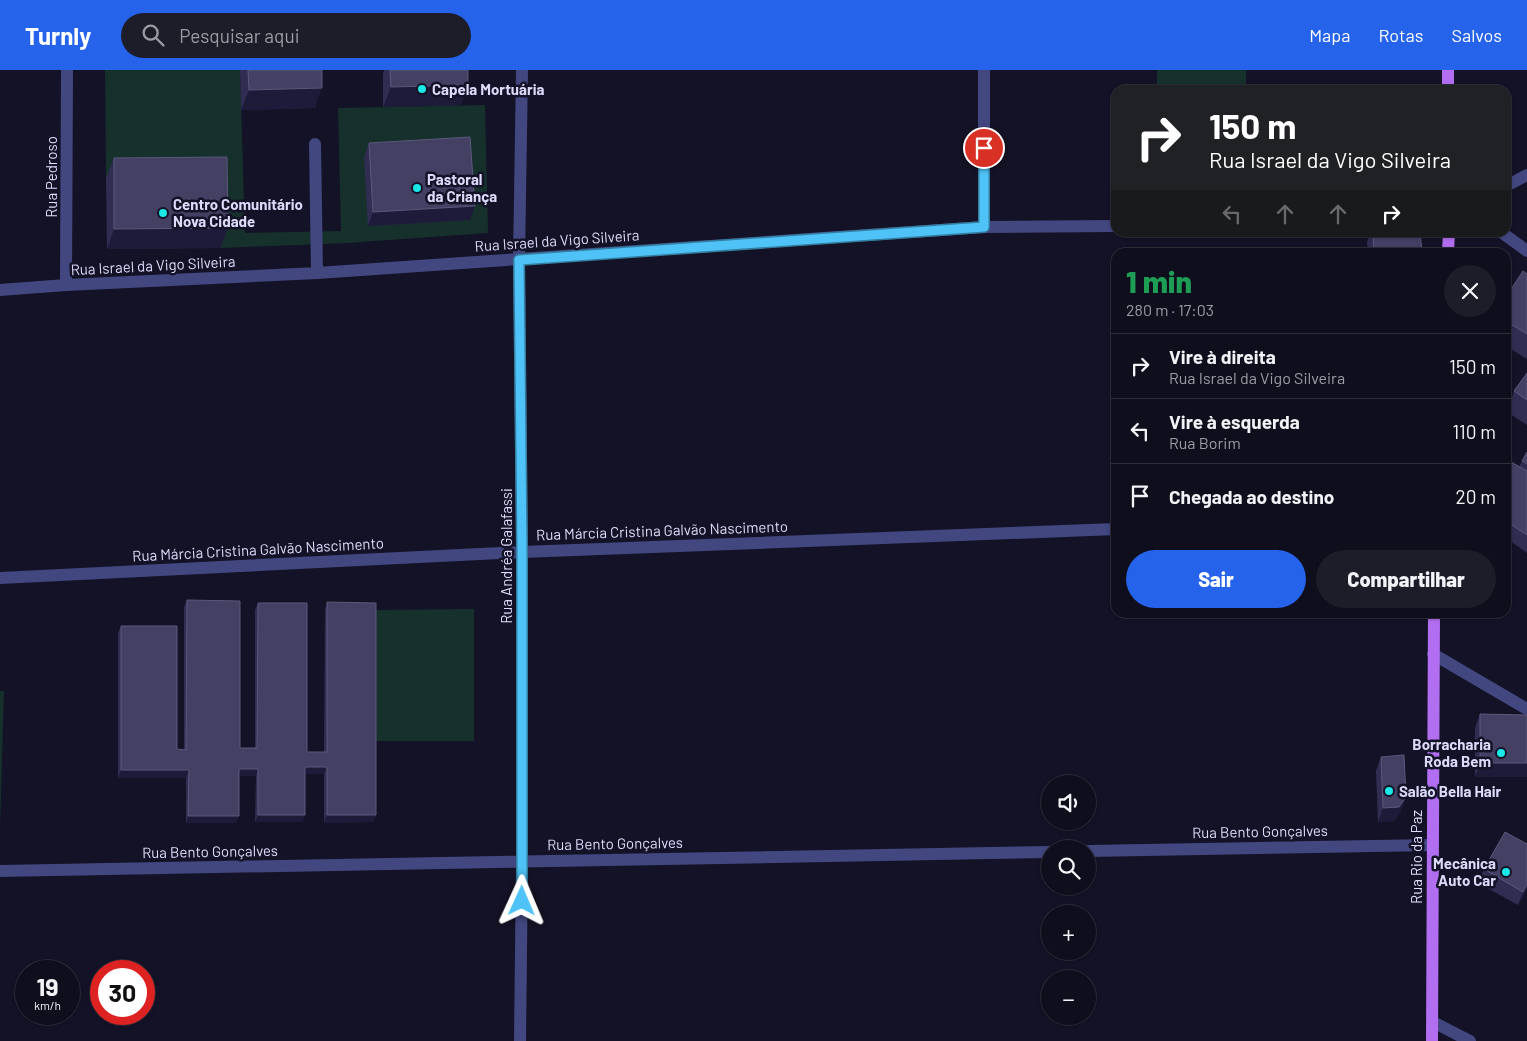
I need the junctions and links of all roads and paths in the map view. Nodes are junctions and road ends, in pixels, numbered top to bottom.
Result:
1 (67, 70) edge
2 (522, 70) edge
3 (984, 70) edge
4 (1448, 70) edge
5 (1448, 85) edge
6 (314, 144) dead end
7 (1527, 175) edge
8 (1511, 183) edge
9 (1111, 226) edge
10 (984, 227) junction
11 (1508, 237) edge
12 (1527, 251) edge
13 (519, 260) junction
14 (317, 273) junction
15 (66, 285) junction
16 (0, 290) edge
17 (1111, 529) edge
18 (522, 552) junction
19 (0, 578) edge
20 (1434, 618) edge
21 (1433, 654) junction
22 (1527, 709) edge
23 (1433, 844) junction
24 (1096, 851) edge
25 (1041, 852) edge
26 (522, 861) junction
27 (0, 871) edge
28 (1433, 1022) junction
29 (520, 1041) edge
30 (1432, 1041) edge
31 (1470, 1041) edge

1 - 15 street, Rua Pedroso
2 - 13 street, Rua Andréa Galafassi
3 - 10 street
4 - 5 main road
6 - 14 street
7 - 8 street
9 - 10 street, Rua Israel da Vigo Silveira
10 - 13 street, Rua Israel da Vigo Silveira
11 - 12 street
13 - 14 street, Rua Israel da Vigo Silveira
13 - 18 street, Rua Andréa Galafassi
14 - 15 street, Rua Israel da Vigo Silveira
15 - 16 street, Rua Israel da Vigo Silveira
17 - 18 street, Rua Márcia Cristina Galvão Nascimento
18 - 19 street, Rua Márcia Cristina Galvão Nascimento
18 - 26 street, Rua Andréa Galafassi
20 - 21 main road, Rua Rio da Paz
21 - 22 street
21 - 23 main road, Rua Rio da Paz
23 - 24 street, Rua Bento Gonçalves
23 - 28 main road, Rua Rio da Paz
25 - 26 street, Rua Bento Gonçalves
26 - 27 street, Rua Bento Gonçalves
26 - 29 street, Rua Andréa Galafassi
28 - 30 main road, Rua Rio da Paz
28 - 31 street

